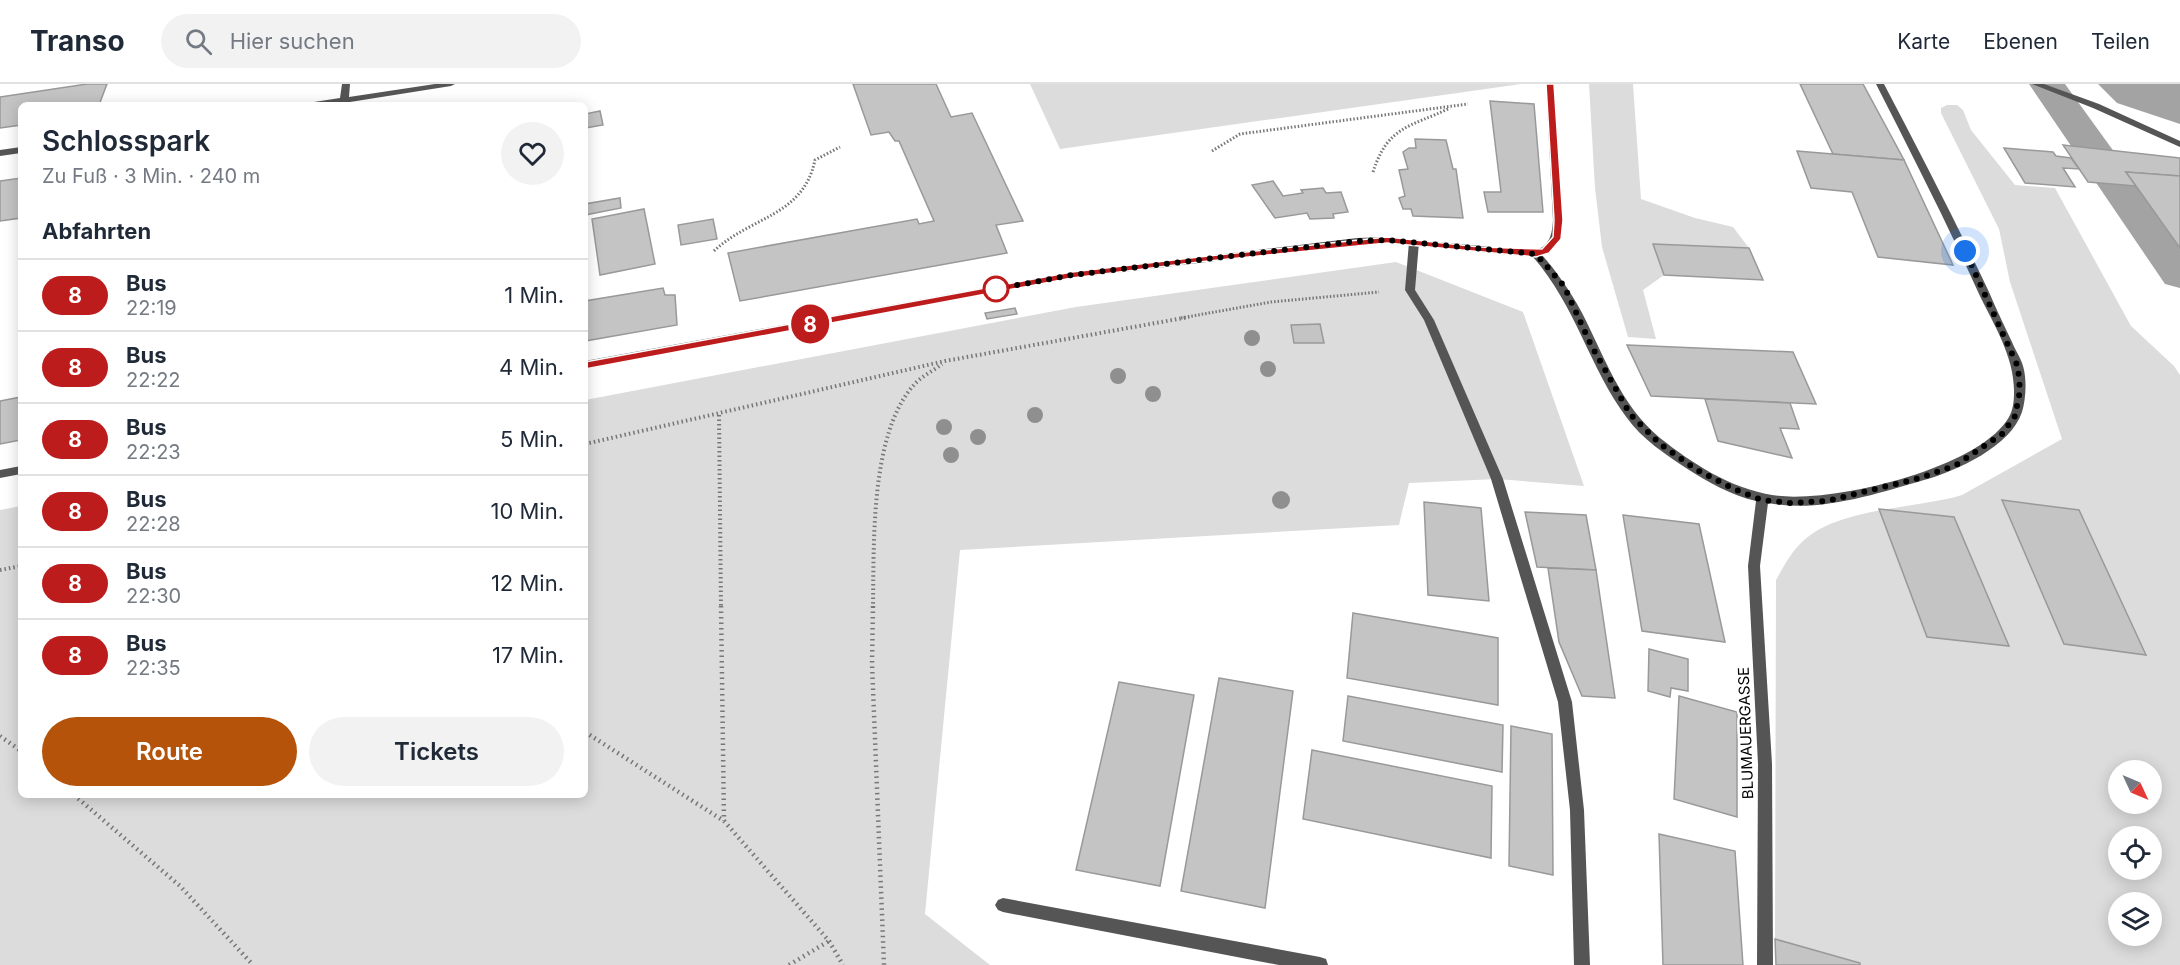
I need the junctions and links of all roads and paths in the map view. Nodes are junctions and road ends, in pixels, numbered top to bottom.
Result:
1 (346, 84) edge
2 (451, 84) edge
3 (1550, 84) edge
4 (1880, 84) edge
5 (2036, 84) edge
6 (343, 102) edge
7 (349, 102) edge
8 (1468, 104) dead end
9 (1451, 107) junction
10 (2180, 144) edge
11 (840, 147) dead end
12 (18, 150) edge
13 (1212, 152) dead end
14 (0, 153) edge
15 (1373, 172) dead end
16 (1414, 242) junction
17 (714, 251) dead end
18 (1536, 254) junction
19 (1410, 290) junction
20 (945, 362) junction
21 (588, 365) edge
22 (719, 415) junction
23 (588, 443) edge
24 (18, 471) edge
25 (0, 474) edge
26 (1762, 500) junction
27 (18, 567) edge
28 (0, 570) edge
29 (588, 734) edge
30 (0, 736) edge
31 (18, 749) edge
32 (77, 798) edge
33 (724, 821) junction
34 (1003, 904) dead end
35 (830, 941) junction
36 (253, 965) edge
37 (789, 965) edge
38 (843, 965) edge
39 (884, 965) edge
40 (1320, 965) edge
41 (1582, 965) edge
42 (1765, 965) edge

1 - 6 street
2 - 7 street
3 - 18 street
4 - 26 street
5 - 10 street
8 - 9 path
9 - 13 path
9 - 15 path
11 - 17 path
12 - 14 street
16 - 18 street
16 - 19 street
16 - 21 street
18 - 26 street
19 - 20 path
19 - 41 street
20 - 22 path
20 - 39 path
22 - 23 path
22 - 33 path
24 - 25 street
26 - 42 street, BLUMAUERGASSE
27 - 28 path
29 - 33 path
30 - 31 path
32 - 36 path
33 - 35 path
34 - 40 street
35 - 37 path
35 - 38 path

